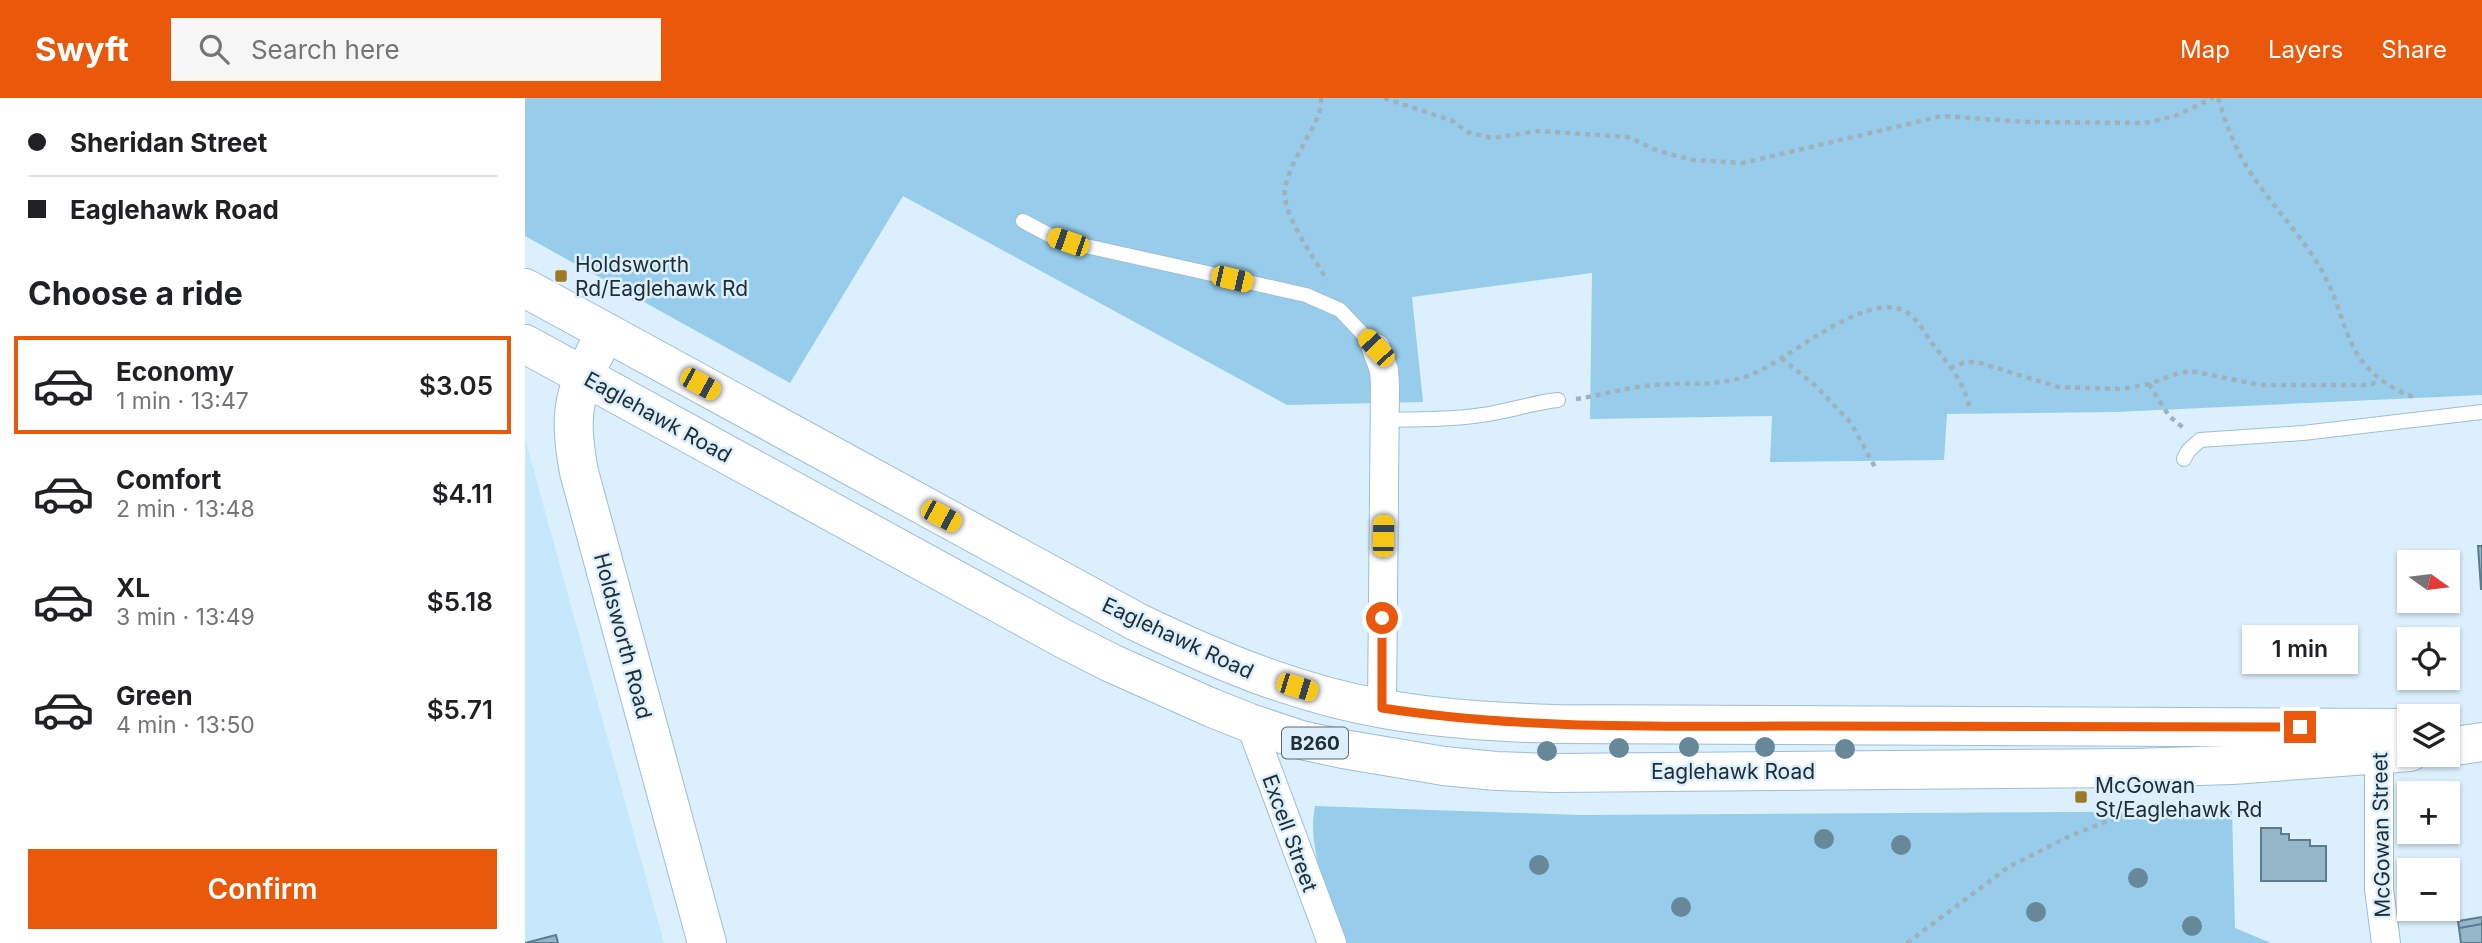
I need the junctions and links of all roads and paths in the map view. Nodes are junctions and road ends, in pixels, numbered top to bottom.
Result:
1 (1321, 98) edge
2 (1384, 98) edge
3 (2216, 98) edge
4 (1023, 221) dead end
5 (525, 288) edge
6 (1340, 310) junction
7 (606, 332) junction
8 (525, 344) edge
9 (1376, 348) joint
10 (1781, 358) junction
11 (1950, 368) junction
12 (583, 376) junction
13 (2380, 379) junction
14 (2149, 384) junction
15 (1558, 400) joint
16 (2425, 400) dead end
17 (1969, 405) dead end
18 (2482, 412) edge
19 (1385, 419) junction
20 (2200, 440) junction
21 (2184, 459) dead end
22 (1875, 467) dead end
23 (1382, 708) junction
24 (1250, 723) junction
25 (2460, 729) edge
26 (2482, 730) edge
27 (2395, 741) edge
28 (2482, 742) edge
29 (2460, 745) edge
30 (2143, 807) dead end
31 (707, 943) edge
32 (1332, 943) edge
33 (1907, 943) edge
34 (2386, 943) edge

1 - 6 path
2 - 3 path
3 - 13 path
4 - 6 lane
5 - 7 main road, Eaglehawk Road / B260
6 - 9 lane
7 - 12 main road, Holdsworth Road
7 - 23 main road, Eaglehawk Road / B260
8 - 12 main road, Eaglehawk Road / B260
9 - 19 street
10 - 11 path
10 - 15 path
10 - 22 path
11 - 14 path
11 - 17 path
12 - 24 main road, Eaglehawk Road / B260
12 - 31 main road, Holdsworth Road
13 - 14 path
13 - 16 path
14 - 20 path
15 - 19 lane
18 - 20 lane
19 - 23 street
20 - 21 lane
23 - 27 main road, Eaglehawk Road / B260
24 - 27 main road, Eaglehawk Road / B260
24 - 32 street, Excell Street
25 - 26 main road
27 - 34 street, McGowan Street
28 - 29 main road
30 - 33 path

